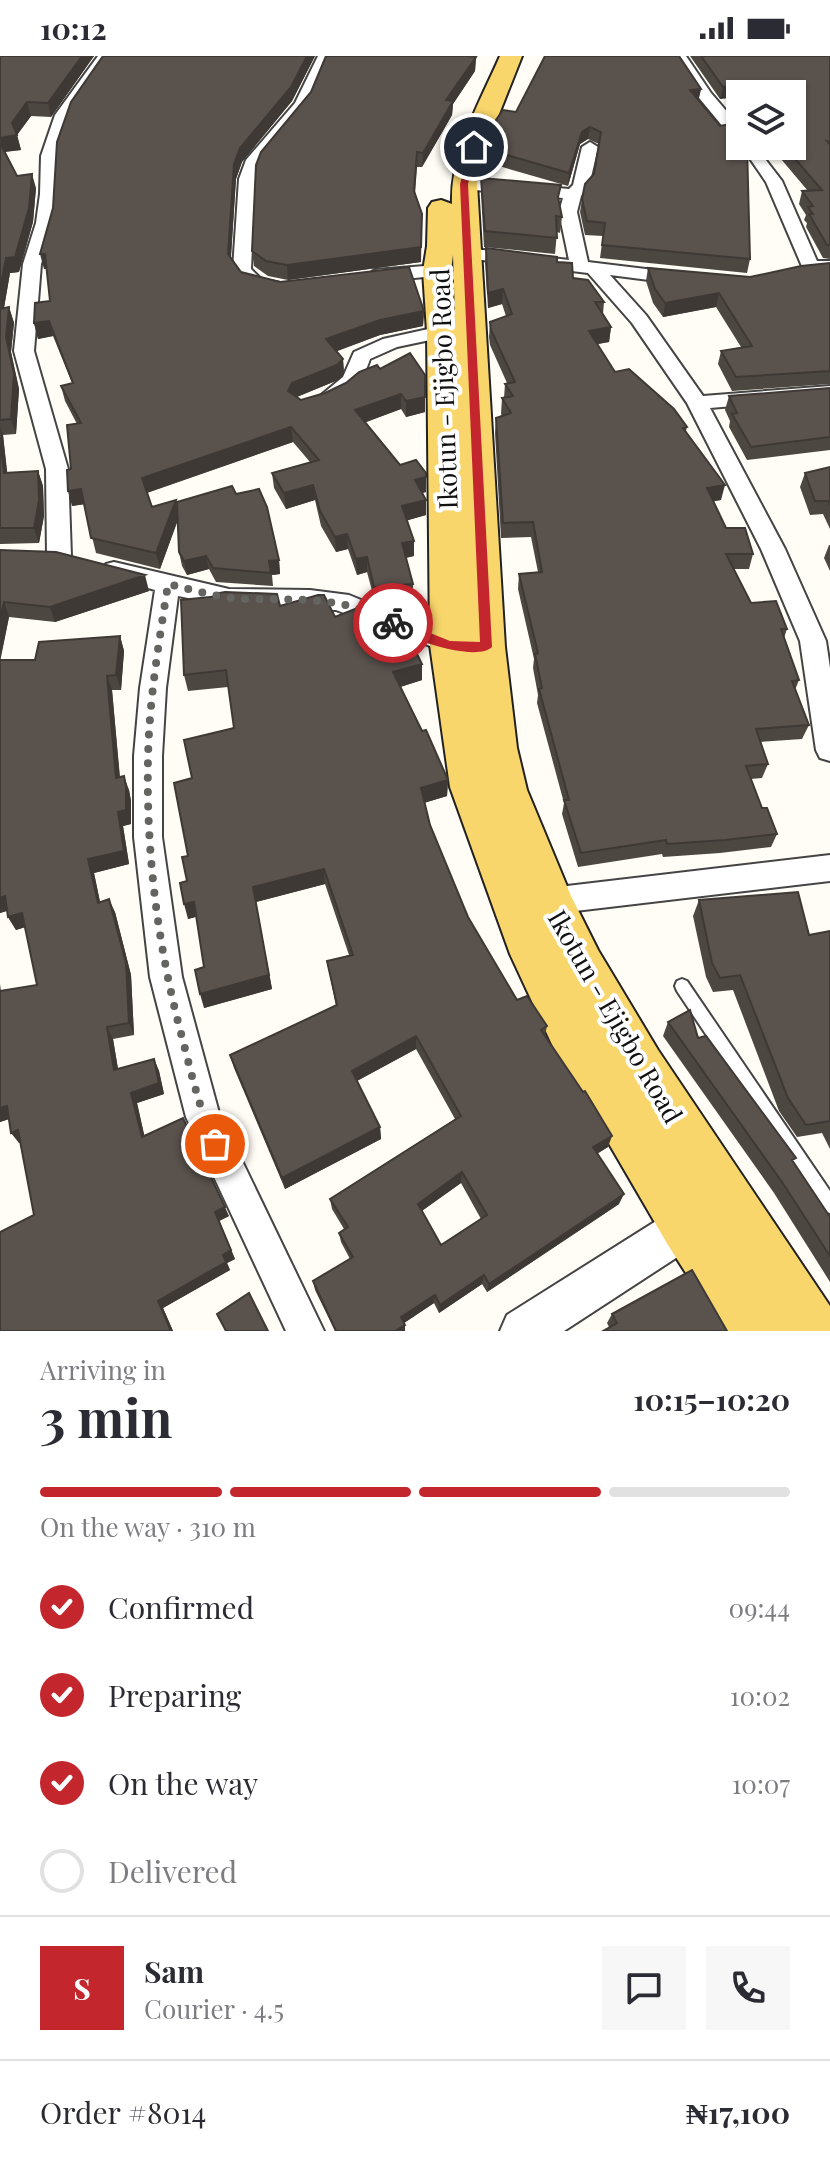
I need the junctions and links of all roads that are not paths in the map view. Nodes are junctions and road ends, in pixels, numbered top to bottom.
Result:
1 (105, 56) edge
2 (325, 56) edge
3 (496, 56) edge
4 (511, 56) edge
5 (679, 56) edge
6 (726, 121) edge
7 (590, 147) dead end
8 (758, 160) edge
9 (464, 184) junction
10 (573, 194) junction
11 (452, 262) junction
12 (830, 267) edge
13 (587, 269) junction
14 (363, 278) edge
15 (696, 279) edge
16 (289, 288) edge
17 (442, 332) junction
18 (830, 392) edge
19 (312, 403) edge
20 (697, 403) junction
21 (30, 555) edge
22 (59, 556) junction
23 (168, 584) junction
24 (468, 646) junction
25 (830, 750) edge
26 (830, 868) edge
27 (550, 901) junction
28 (682, 986) dead end
29 (830, 1205) edge
30 (687, 1226) junction
31 (830, 1327) edge
32 (305, 1331) edge
33 (523, 1331) edge
34 (756, 1331) edge
35 (813, 1331) edge
36 (820, 1331) edge

1 - 22 street
2 - 16 street
3 - 11 main road, Ikotun - Ejigbo Road
4 - 9 main road, Ikotun - Ejigbo Road
5 - 6 street
7 - 10 street
8 - 12 street
9 - 10 street
9 - 11 main road, Ikotun - Ejigbo Road
10 - 13 street
11 - 13 street
11 - 14 street
11 - 17 main road, Ikotun - Ejigbo Road
11 - 24 main road, Ikotun - Ejigbo Road
13 - 15 street
13 - 20 street
17 - 19 street
17 - 24 main road, Ikotun - Ejigbo Road
18 - 20 street
20 - 25 street
21 - 22 street
22 - 23 street
23 - 24 street
23 - 32 street
24 - 27 main road, Ikotun - Ejigbo Road
24 - 30 main road, Ikotun - Ejigbo Road
26 - 27 street
27 - 35 main road, Ikotun - Ejigbo Road
28 - 29 lane
30 - 33 street
30 - 34 main road, Ikotun - Ejigbo Road
31 - 36 street

